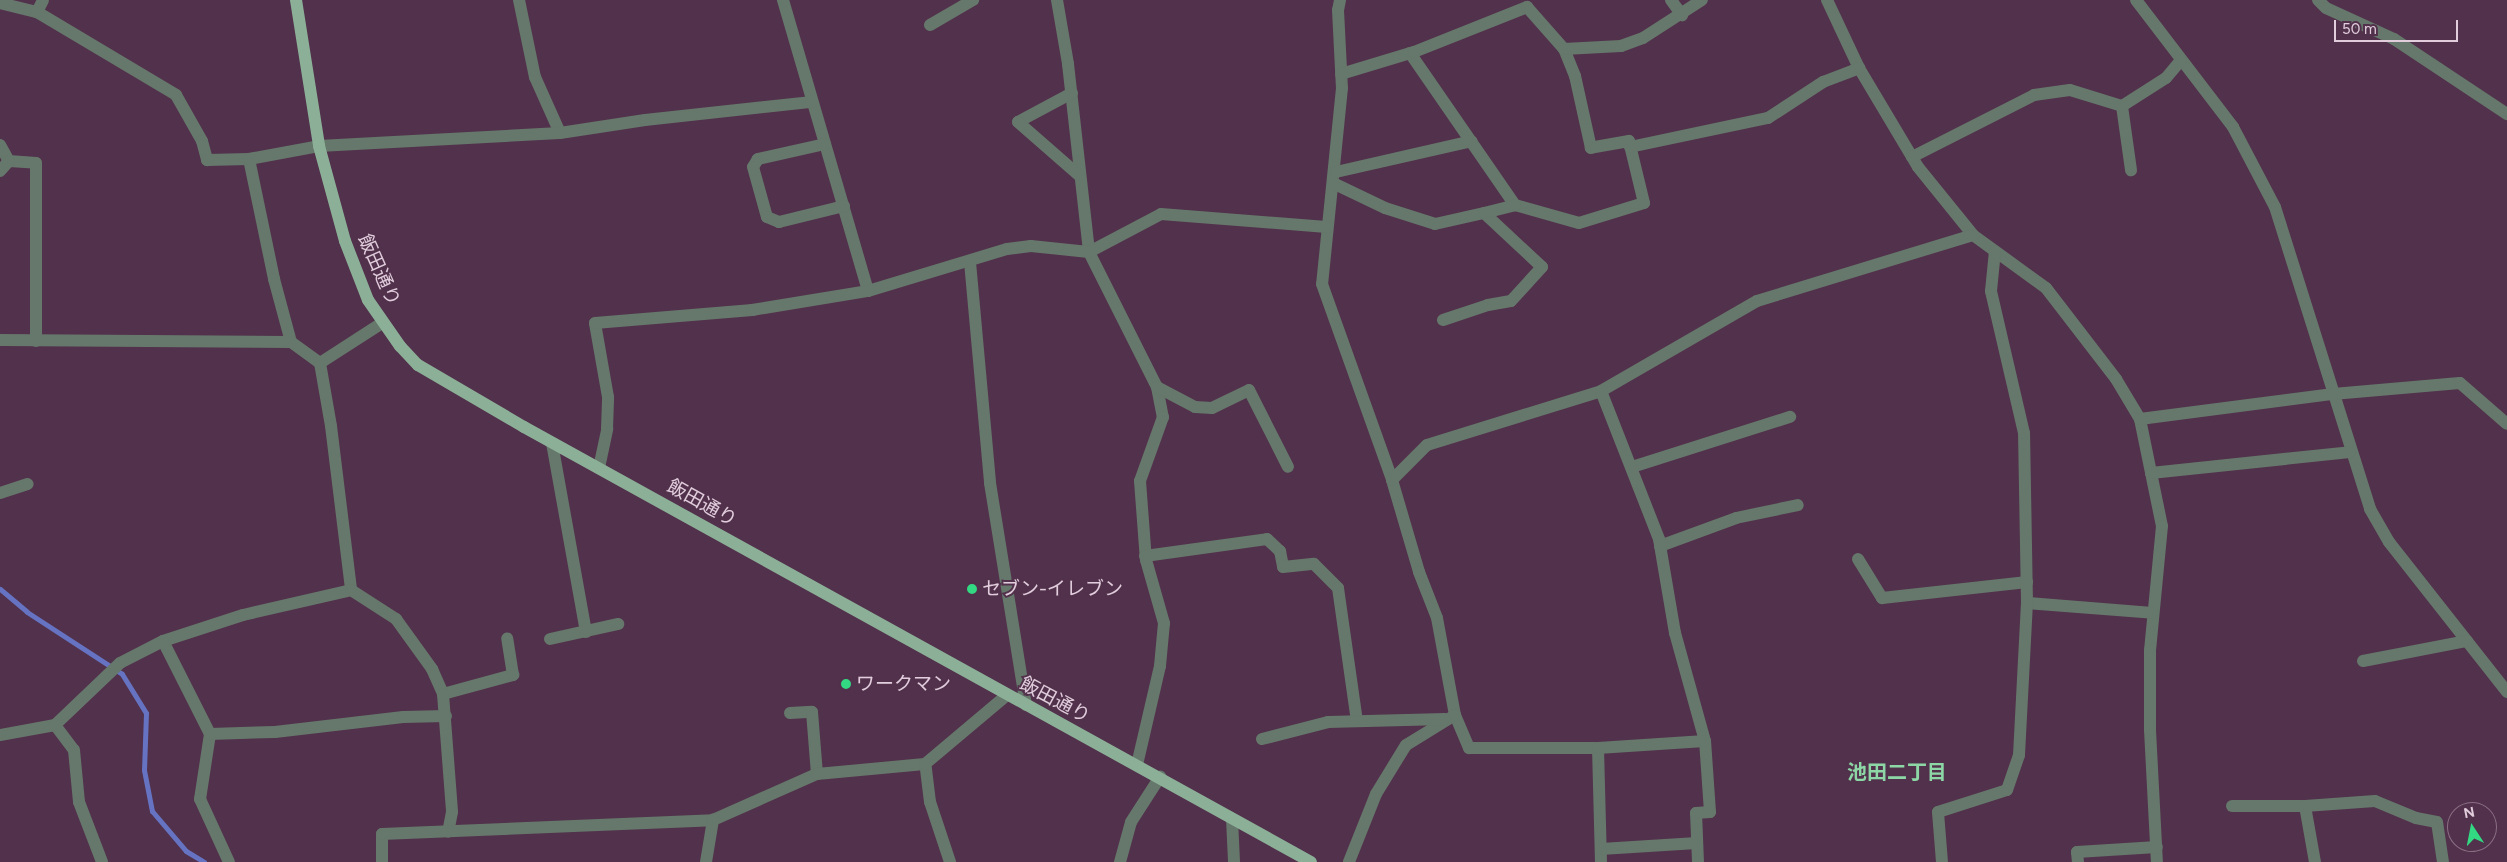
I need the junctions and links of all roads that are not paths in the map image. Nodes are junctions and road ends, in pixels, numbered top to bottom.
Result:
1 (43, 0) edge
2 (296, 0) edge
3 (520, 0) edge
4 (783, 0) edge
5 (973, 0) edge
6 (1057, 0) edge
7 (1340, 0) edge
8 (1671, 0) edge
9 (1702, 0) edge
10 (1827, 0) edge
11 (2136, 0) edge
12 (2318, 0) edge
13 (0, 3) edge
14 (37, 12) junction
15 (1682, 15) junction
16 (930, 25) dead end
17 (1564, 49) junction
18 (1410, 53) junction
19 (2181, 60) junction
20 (1859, 68) junction
21 (1341, 74) junction
22 (1072, 93) junction
23 (812, 102) junction
24 (2122, 106) junction
25 (2507, 114) edge
26 (560, 133) junction
27 (1472, 141) junction
28 (825, 144) junction
29 (0, 145) edge
30 (319, 146) junction
31 (1630, 148) junction
32 (1912, 157) junction
33 (249, 159) junction
34 (9, 161) junction
35 (2131, 170) dead end
36 (0, 172) edge
37 (1080, 176) junction
38 (1335, 178) junction
39 (1515, 205) junction
40 (844, 206) junction
41 (1484, 213) junction
42 (1326, 227) junction
43 (1973, 235) junction
44 (1089, 252) junction
45 (1995, 252) junction
46 (970, 262) junction
47 (868, 290) junction
48 (1443, 320) dead end
49 (382, 323) junction
50 (0, 340) edge
51 (36, 341) junction
52 (291, 342) junction
53 (320, 363) junction
54 (1157, 387) junction
55 (1601, 390) junction
56 (2332, 394) junction
57 (1790, 417) dead end
58 (2140, 419) junction
59 (2507, 424) edge
60 (552, 443) junction
61 (2350, 452) junction
62 (1288, 467) dead end
63 (1632, 467) junction
64 (599, 468) junction
65 (2151, 473) junction
66 (1392, 480) junction
67 (28, 484) dead end
68 (0, 493) edge
69 (1798, 505) dead end
70 (1660, 546) junction
71 (1146, 556) junction
72 (1858, 559) dead end
73 (2027, 582) junction
74 (351, 590) junction
75 (2027, 603) junction
76 (2153, 613) junction
77 (618, 624) dead end
78 (586, 632) junction
79 (507, 638) dead end
80 (550, 639) dead end
81 (2466, 641) junction
82 (163, 642) junction
83 (2363, 661) dead end
84 (2507, 692) edge
85 (443, 694) junction
86 (1007, 695) junction
87 (1026, 705) junction
88 (790, 713) dead end
89 (446, 716) junction
90 (1451, 717) junction
91 (1357, 721) junction
92 (55, 725) junction
93 (210, 734) junction
94 (0, 735) edge
95 (1262, 739) dead end
96 (1704, 741) junction
97 (1598, 748) junction
98 (925, 764) junction
99 (1137, 765) junction
100 (817, 774) junction
101 (1160, 777) junction
102 (2232, 806) dead end
103 (2305, 806) junction
104 (1232, 819) junction
105 (713, 820) junction
106 (448, 832) junction
107 (1697, 843) junction
108 (2157, 847) junction
109 (1601, 849) junction
110 (102, 862) edge
111 (229, 862) edge
112 (382, 862) edge
113 (706, 862) edge
114 (950, 862) edge
115 (1120, 862) edge
116 (1234, 862) edge
117 (1311, 862) edge
118 (1349, 862) edge
119 (1601, 862) edge
120 (1698, 862) edge
121 (1942, 862) edge
122 (2078, 862) edge
123 (2157, 862) edge
124 (2315, 862) edge
125 (2443, 862) edge

1 - 14 street
2 - 30 main road, 飯田通り
3 - 26 street
4 - 23 street
5 - 16 street
6 - 22 street
7 - 21 street
8 - 15 street
9 - 15 street
10 - 20 street
11 - 19 street
12 - 25 street
13 - 14 street
14 - 33 street
15 - 17 street
17 - 18 street
17 - 31 street
18 - 21 street
18 - 27 street
19 - 24 street
19 - 56 street
20 - 31 street
20 - 32 street
21 - 38 street
22 - 37 street
22 - 37 street
23 - 26 street
23 - 28 street
24 - 32 street
24 - 35 street
26 - 30 street
27 - 38 street
27 - 39 street
28 - 40 street
28 - 40 street
29 - 34 street
30 - 33 street
30 - 49 main road, 飯田通り
31 - 39 street
32 - 43 street
33 - 52 street
34 - 36 street
34 - 51 street
37 - 44 street
38 - 41 street
38 - 42 street
39 - 41 street
40 - 47 street
41 - 48 street
42 - 44 street
42 - 66 street
43 - 45 street
43 - 55 street
44 - 46 street
44 - 54 street
45 - 58 street
45 - 73 street
46 - 47 street
46 - 87 street
47 - 64 street
49 - 53 street
49 - 60 main road, 飯田通り
50 - 51 street
51 - 52 street
52 - 53 street
53 - 74 street
54 - 62 street
54 - 71 street
55 - 63 street
55 - 66 street
56 - 58 street
56 - 59 street
56 - 61 street
57 - 63 street
58 - 65 street
60 - 64 main road, 飯田通り
60 - 78 street
61 - 65 street
61 - 81 street
63 - 70 street
64 - 86 main road, 飯田通り
65 - 76 street
66 - 90 street
67 - 68 street
69 - 70 street
70 - 96 street
71 - 91 street
71 - 99 street
72 - 73 street
73 - 75 street
74 - 82 street
74 - 85 street
75 - 76 street
75 - 121 street
76 - 108 street
77 - 78 street
78 - 80 street
79 - 85 street
81 - 83 street
81 - 84 street
82 - 92 street
82 - 93 street
85 - 89 street
86 - 87 main road, 飯田通り
86 - 98 street
87 - 99 main road, 飯田通り
88 - 100 street
89 - 93 street
89 - 106 street
90 - 91 street
90 - 97 street
90 - 118 street
91 - 95 street
92 - 94 street
92 - 110 street
93 - 111 street
96 - 97 street
96 - 107 street
97 - 109 street
98 - 100 street
98 - 114 street
99 - 101 main road, 飯田通り
100 - 105 street
101 - 104 main road, 飯田通り
101 - 115 street
102 - 103 street
103 - 124 street
103 - 125 street
104 - 116 street
104 - 117 main road, 飯田通り
105 - 106 street
105 - 113 street
106 - 112 street
107 - 109 street
107 - 120 street
108 - 122 street
108 - 123 street
109 - 119 street

